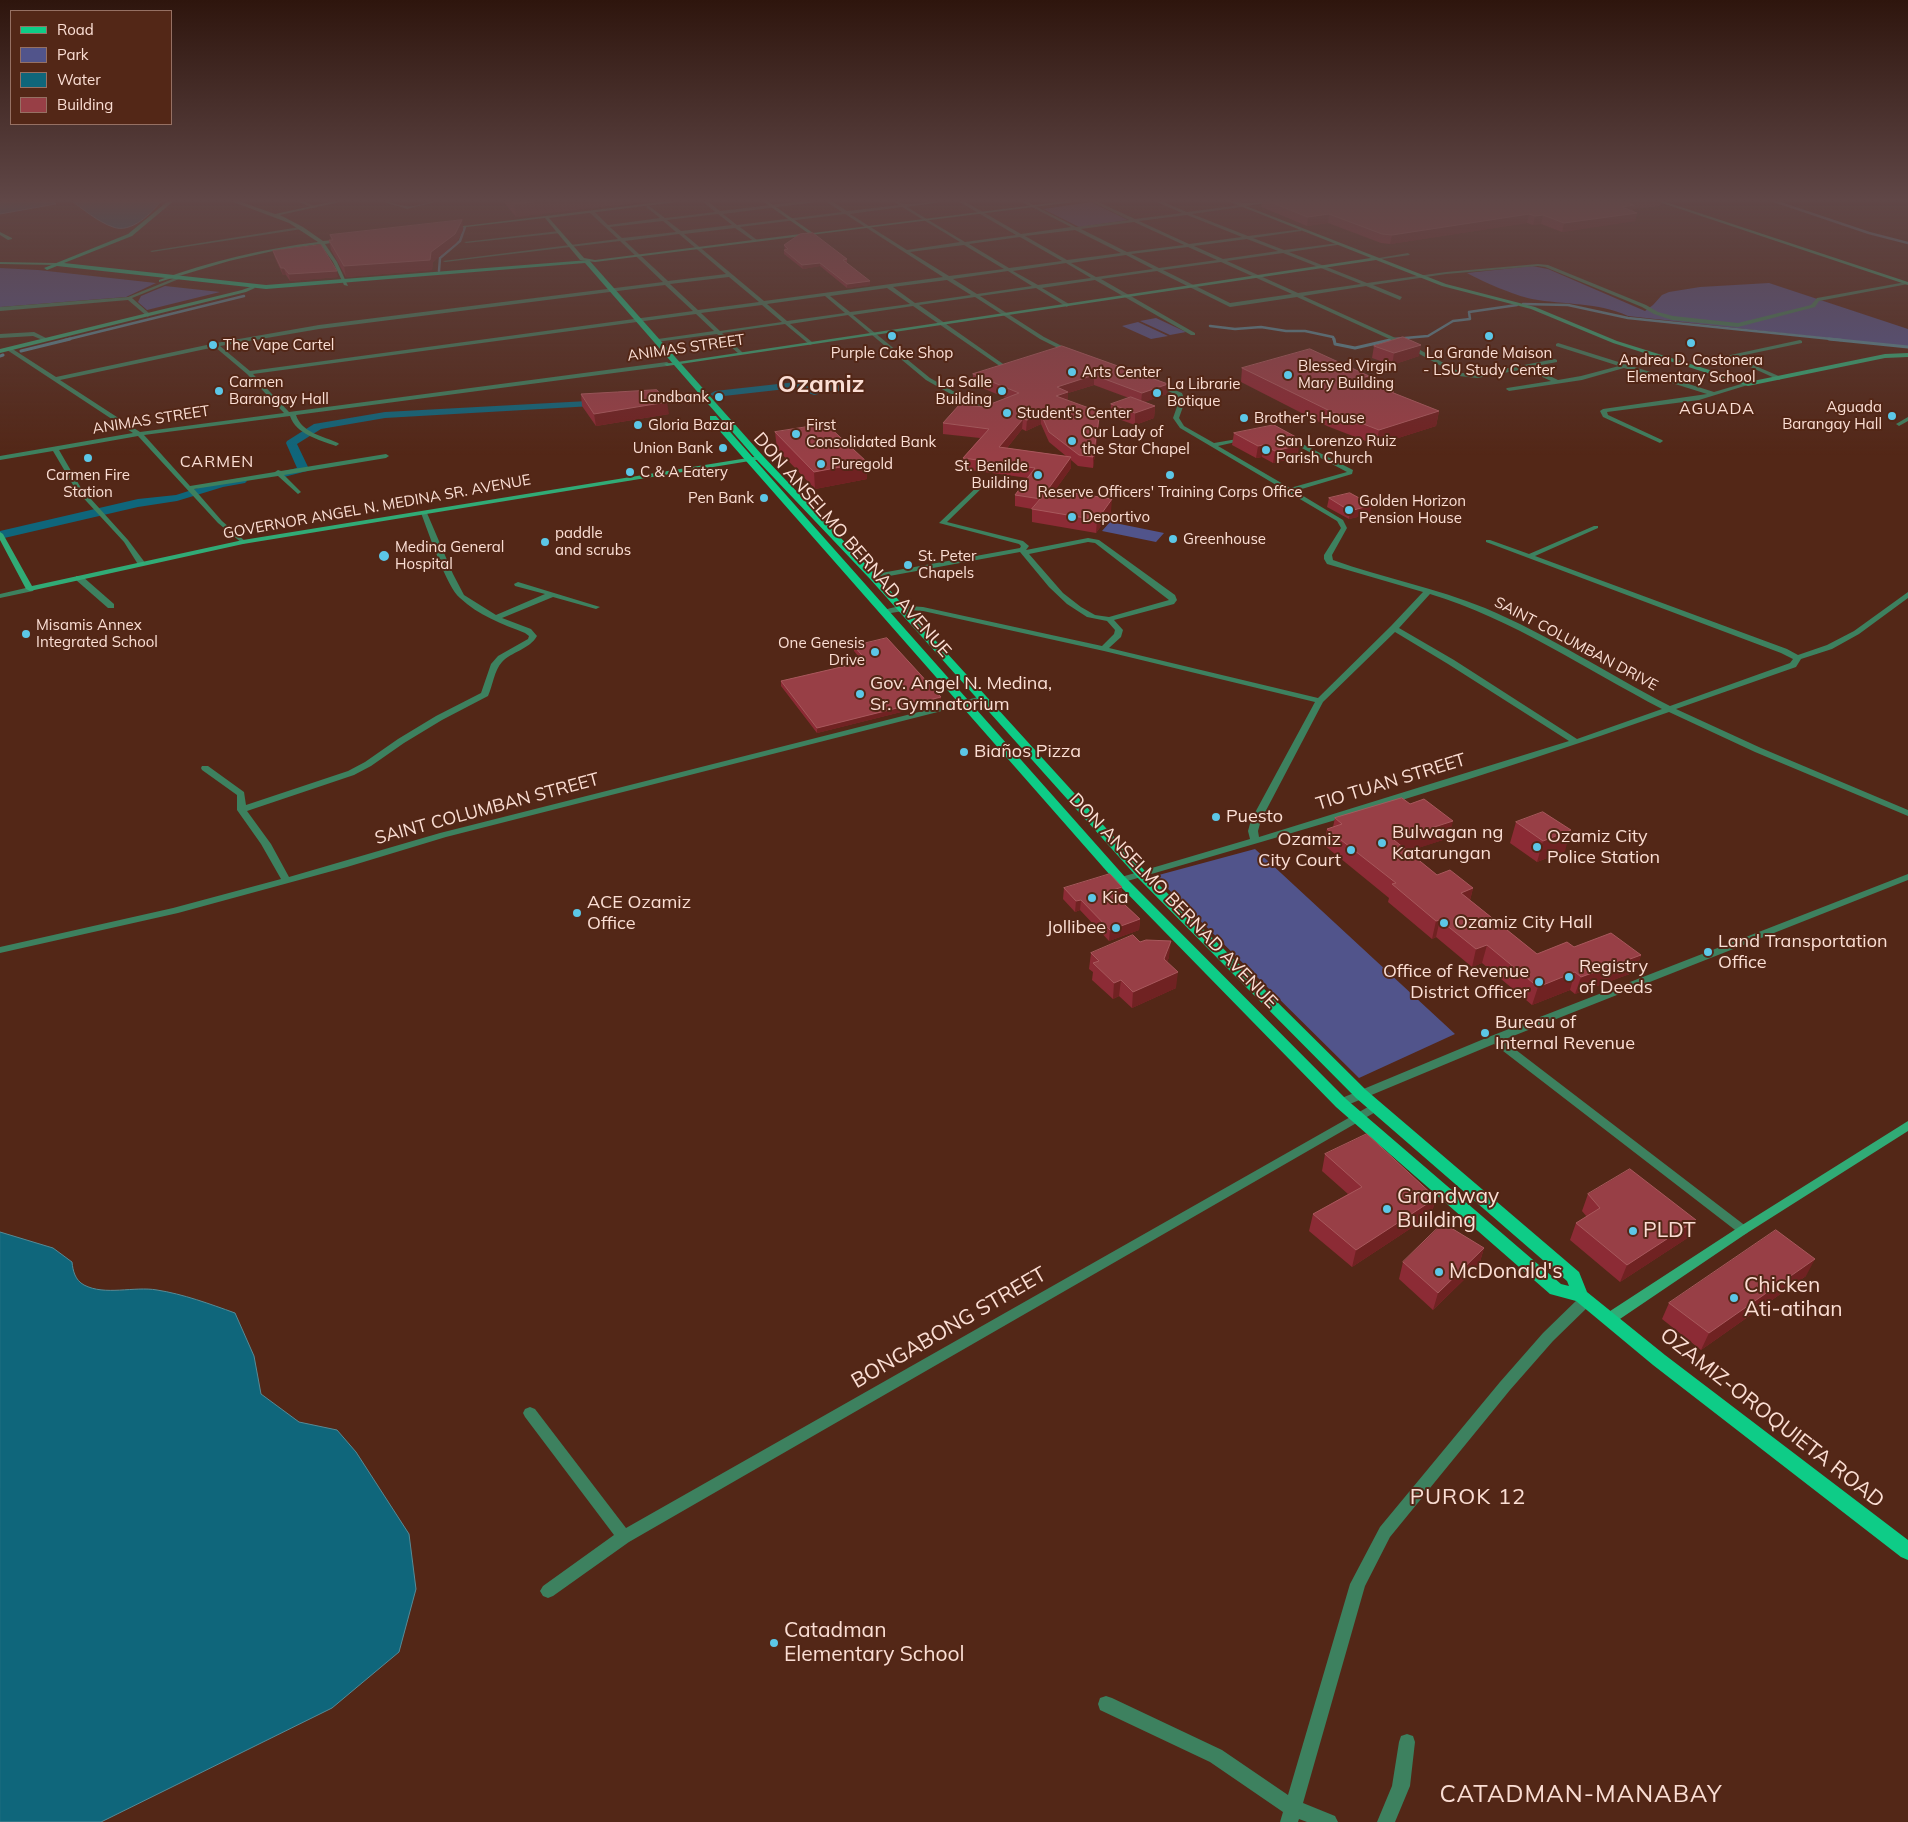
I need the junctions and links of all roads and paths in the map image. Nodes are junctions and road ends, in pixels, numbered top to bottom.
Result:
1 (160, 285) edge
2 (205, 285) edge
3 (230, 285) edge
4 (299, 285) edge
5 (320, 285) edge
6 (605, 285) edge
7 (650, 285) edge
8 (669, 285) edge
9 (741, 285) edge
10 (895, 285) edge
11 (959, 285) edge
12 (1034, 285) edge
13 (1052, 285) edge
14 (1108, 285) edge
15 (1187, 285) edge
16 (1204, 285) edge
17 (1276, 285) edge
18 (1360, 285) edge
19 (1368, 285) edge
20 (1444, 285) edge
21 (1592, 285) edge
22 (1901, 285) edge
23 (888, 286) junction
24 (253, 287) junction
25 (1037, 287) junction
26 (1191, 287) junction
27 (609, 290) junction
28 (244, 291) junction
29 (825, 294) junction
30 (975, 295) junction
31 (1298, 295) junction
32 (1129, 296) junction
33 (129, 298) junction
34 (1400, 298) dead end
35 (763, 302) junction
36 (913, 304) junction
37 (1067, 305) junction
38 (0, 309) edge
39 (696, 311) junction
40 (848, 314) junction
41 (1005, 314) junction
42 (148, 315) junction
43 (639, 319) junction
44 (630, 320) junction
45 (786, 322) junction
46 (942, 324) junction
47 (718, 332) junction
48 (875, 334) junction
49 (1193, 334) dead end
50 (0, 336) edge
51 (47, 340) junction
52 (658, 341) junction
53 (810, 342) junction
54 (1800, 342) dead end
55 (216, 345) junction
56 (1558, 345) dead end
57 (9, 349) junction
58 (0, 351) edge
59 (740, 353) junction
60 (1075, 354) edge
61 (1908, 355) edge
62 (1555, 362) dead end
63 (672, 364) junction
64 (1624, 366) junction
65 (1004, 367) edge
66 (1526, 367) junction
67 (249, 373) junction
68 (1779, 378) junction
69 (54, 379) junction
70 (1147, 380) edge
71 (1557, 381) junction
72 (1748, 384) junction
73 (1509, 389) dead end
74 (1715, 394) junction
75 (985, 406) edge
76 (290, 413) junction
77 (1908, 419) edge
78 (1899, 424) dead end
79 (140, 434) junction
80 (1276, 434) edge
81 (1250, 437) edge
82 (1660, 441) dead end
83 (336, 444) dead end
84 (1213, 445) junction
85 (55, 448) junction
86 (386, 456) dead end
87 (0, 458) edge
88 (755, 458) junction
89 (278, 472) junction
90 (986, 481) dead end
91 (191, 489) junction
92 (1291, 490) junction
93 (298, 492) dead end
94 (424, 513) junction
95 (821, 523) junction
96 (808, 525) junction
97 (1596, 526) dead end
98 (0, 534) edge
99 (1488, 541) dead end
100 (243, 542) junction
101 (1023, 552) junction
102 (1529, 556) junction
103 (142, 564) junction
104 (873, 577) junction
105 (79, 578) junction
106 (518, 584) dead end
107 (30, 589) junction
108 (1428, 591) junction
109 (553, 594) junction
110 (1908, 594) edge
111 (0, 596) edge
112 (111, 606) dead end
113 (596, 607) dead end
114 (902, 609) junction
115 (885, 612) junction
116 (495, 618) junction
117 (1110, 619) junction
118 (1394, 628) junction
119 (1104, 649) junction
120 (1797, 658) junction
121 (982, 698) junction
122 (1320, 701) junction
123 (964, 703) junction
124 (1669, 709) junction
125 (1576, 742) junction
126 (205, 768) dead end
127 (242, 810) junction
128 (1908, 813) edge
129 (1255, 841) junction
130 (1141, 874) junction
131 (1908, 877) edge
132 (286, 880) junction
133 (1121, 880) junction
134 (0, 950) edge
135 (1495, 1039) junction
136 (1361, 1094) junction
137 (1341, 1103) junction
138 (1375, 1107) junction
139 (1356, 1116) junction
140 (1908, 1125) edge
141 (1743, 1230) junction
142 (1584, 1298) junction
143 (1609, 1319) junction
144 (530, 1413) dead end
145 (624, 1537) junction
146 (1908, 1551) edge
147 (548, 1591) dead end
148 (1106, 1704) dead end
149 (1407, 1742) dead end
150 (1291, 1815) edge
151 (1329, 1822) edge
152 (1386, 1822) edge

1 - 33 street
2 - 28 main road
3 - 24 main road
4 - 24 main road
5 - 28 main road
6 - 27 main road, DON ANSELMO BERNAD AVENUE
7 - 27 street
8 - 39 street
9 - 35 street
10 - 23 street
11 - 30 street
12 - 25 street
13 - 25 street
14 - 32 street
15 - 26 street
16 - 26 street, ANIMAS STREET
17 - 31 street
18 - 31 street
19 - 34 street
20 - 72 street
21 - 22 street
23 - 29 street
23 - 36 street
24 - 28 street
25 - 30 street
25 - 37 street
26 - 31 street
26 - 32 street, ANIMAS STREET
27 - 43 main road, DON ANSELMO BERNAD AVENUE
27 - 44 main road, DON ANSELMO BERNAD AVENUE
27 - 55 street
28 - 42 street
29 - 35 street
29 - 40 street
30 - 36 street
30 - 41 street
31 - 66 street
32 - 37 street, ANIMAS STREET
32 - 49 street
33 - 38 street
33 - 42 street
35 - 39 street
35 - 45 street
36 - 40 street
36 - 46 street
37 - 41 street, ANIMAS STREET
39 - 43 street
39 - 47 street
40 - 45 street
40 - 48 street
41 - 46 street, ANIMAS STREET
41 - 60 street
42 - 51 street
43 - 44 street
43 - 52 main road, DON ANSELMO BERNAD AVENUE
44 - 63 main road, DON ANSELMO BERNAD AVENUE
44 - 67 street
45 - 47 street
45 - 53 street
46 - 48 street, ANIMAS STREET
46 - 65 street
47 - 52 street
47 - 59 street
48 - 53 street, ANIMAS STREET
48 - 75 street
50 - 51 street
51 - 57 street
52 - 63 main road, DON ANSELMO BERNAD AVENUE
53 - 59 street, ANIMAS STREET
54 - 68 street
55 - 67 street
55 - 69 street
56 - 64 street
57 - 58 street
57 - 69 street
59 - 63 street, ANIMAS STREET
61 - 68 street
62 - 66 street
63 - 76 street, ANIMAS STREET
63 - 88 main road, DON ANSELMO BERNAD AVENUE
64 - 71 street
64 - 74 street
66 - 71 street
67 - 76 street
68 - 72 street
69 - 79 street
70 - 84 street, SAINT COLUMBAN DRIVE
71 - 73 street
72 - 74 street
74 - 82 street
76 - 79 street, ANIMAS STREET
76 - 83 street
77 - 78 street
79 - 85 street, ANIMAS STREET
79 - 91 street
80 - 92 street
81 - 84 street
84 - 92 street, SAINT COLUMBAN DRIVE
85 - 87 street, ANIMAS STREET
85 - 103 street
86 - 89 street
88 - 94 street, GOVERNOR ANGEL N. MEDINA SR. AVENUE
88 - 95 main road, DON ANSELMO BERNAD AVENUE
88 - 96 main road, DON ANSELMO BERNAD AVENUE
89 - 91 street
89 - 93 street
90 - 101 street
91 - 100 street
92 - 108 street, SAINT COLUMBAN DRIVE
94 - 100 street, GOVERNOR ANGEL N. MEDINA SR. AVENUE
94 - 116 street
95 - 96 main road
95 - 104 main road, DON ANSELMO BERNAD AVENUE
96 - 115 main road, DON ANSELMO BERNAD AVENUE
97 - 102 street
98 - 107 street
99 - 102 street
100 - 103 street, GOVERNOR ANGEL N. MEDINA SR. AVENUE
101 - 104 street
101 - 117 street
101 - 117 street
102 - 120 street
103 - 105 street, GOVERNOR ANGEL N. MEDINA SR. AVENUE
104 - 114 main road, DON ANSELMO BERNAD AVENUE
105 - 107 street, GOVERNOR ANGEL N. MEDINA SR. AVENUE
105 - 112 street
106 - 109 street
107 - 111 street, GOVERNOR ANGEL N. MEDINA SR. AVENUE
108 - 118 street
108 - 124 street, SAINT COLUMBAN DRIVE
109 - 113 street
109 - 116 street
110 - 120 street, TIO TUAN STREET
114 - 115 street
114 - 119 street
114 - 121 main road, DON ANSELMO BERNAD AVENUE
115 - 123 main road, DON ANSELMO BERNAD AVENUE
116 - 127 street
117 - 119 street
118 - 122 street
118 - 125 street
119 - 122 street
120 - 124 street, TIO TUAN STREET
121 - 123 street, SAINT COLUMBAN STREET
121 - 130 main road, DON ANSELMO BERNAD AVENUE
122 - 129 street
123 - 132 street, SAINT COLUMBAN STREET
123 - 133 main road, DON ANSELMO BERNAD AVENUE
124 - 125 street, TIO TUAN STREET
124 - 128 street, SAINT COLUMBAN DRIVE
125 - 129 street, TIO TUAN STREET
126 - 127 street
127 - 132 street
129 - 130 street, TIO TUAN STREET
130 - 133 street, TIO TUAN STREET
130 - 136 main road, DON ANSELMO BERNAD AVENUE
131 - 135 street
132 - 134 street, SAINT COLUMBAN STREET
133 - 137 main road, DON ANSELMO BERNAD AVENUE
135 - 136 street
135 - 141 street
136 - 137 street
136 - 138 main road, DON ANSELMO BERNAD AVENUE
137 - 139 main road, DON ANSELMO BERNAD AVENUE
138 - 139 street, BONGABONG STREET
138 - 142 main road, DON ANSELMO BERNAD AVENUE
139 - 142 main road, DON ANSELMO BERNAD AVENUE
139 - 145 street, BONGABONG STREET
140 - 141 street
141 - 143 street
142 - 143 main road, DON ANSELMO BERNAD AVENUE
142 - 150 street
143 - 146 main road, OZAMIZ-OROQUIETA ROAD
144 - 145 street
145 - 147 street, BONGABONG STREET
148 - 150 street
149 - 152 street
150 - 151 street

